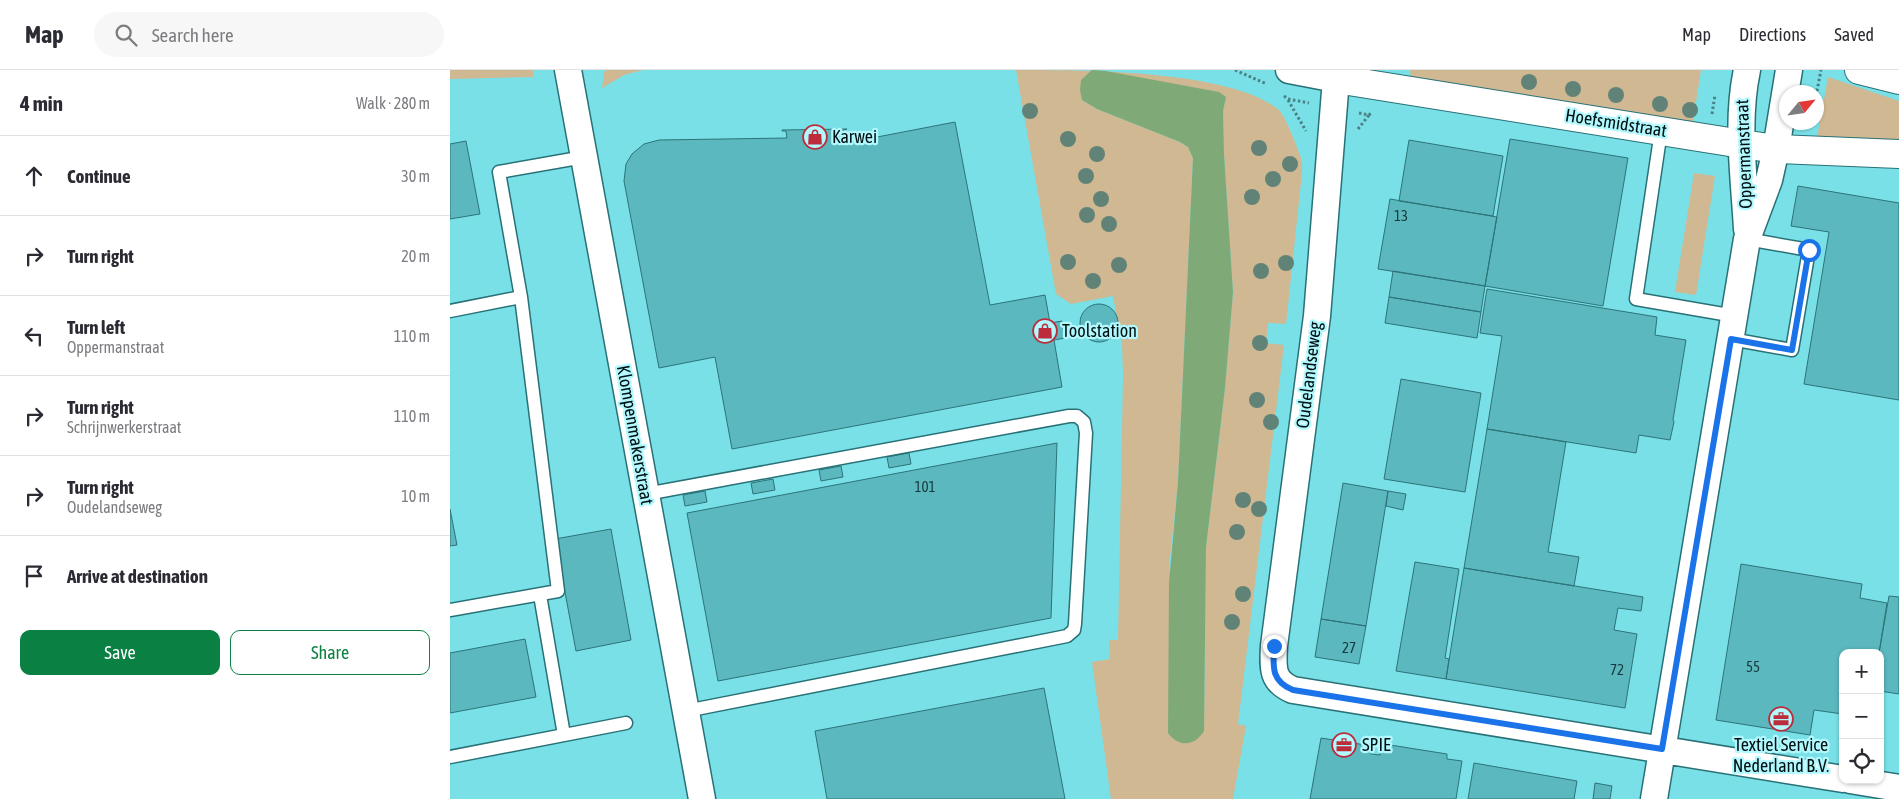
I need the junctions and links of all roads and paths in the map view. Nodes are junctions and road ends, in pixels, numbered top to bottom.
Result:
1 (568, 70) edge
2 (1289, 70) edge
3 (1747, 70) edge
4 (1789, 70) edge
5 (1821, 70) edge
6 (1859, 70) edge
7 (1336, 74) edge
8 (1899, 80) edge
9 (1818, 85) edge
10 (1662, 131) junction
11 (1742, 144) junction
12 (1776, 149) junction
13 (1898, 155) edge
14 (584, 157) junction
15 (1747, 239) junction
16 (521, 297) junction
17 (450, 311) edge
18 (1733, 327) junction
19 (646, 494) junction
20 (540, 595) junction
21 (450, 610) edge
22 (686, 711) junction
23 (626, 723) dead end
24 (564, 735) junction
25 (1662, 749) junction
26 (450, 757) edge
27 (1839, 778) edge
28 (1874, 784) edge
29 (1899, 788) edge
30 (702, 799) edge
31 (1654, 799) edge

1 - 14 street, Klompenmakerstraat
2 - 7 street
3 - 11 street, Oppermanstraat
4 - 12 street, Oppermanstraat
5 - 9 path
6 - 8 street
7 - 10 street, Hoefsmidstraat
7 - 25 street, Oudelandseweg
10 - 11 street, Hoefsmidstraat
10 - 18 lane
11 - 12 street, Hoefsmidstraat
11 - 15 street, Oppermanstraat
12 - 13 street, Hoefsmidstraat
12 - 15 street, Oppermanstraat
14 - 16 lane
14 - 19 street, Klompenmakerstraat
15 - 18 street, Oppermanstraat
15 - 18 lane
16 - 17 lane
16 - 20 lane
18 - 25 street, Oppermanstraat
19 - 22 street, Klompenmakerstraat
19 - 22 lane
20 - 21 lane
20 - 24 lane
22 - 30 street, Klompenmakerstraat
23 - 24 lane
24 - 26 lane
25 - 27 street
25 - 31 street, Oppermanstraat
28 - 29 street

